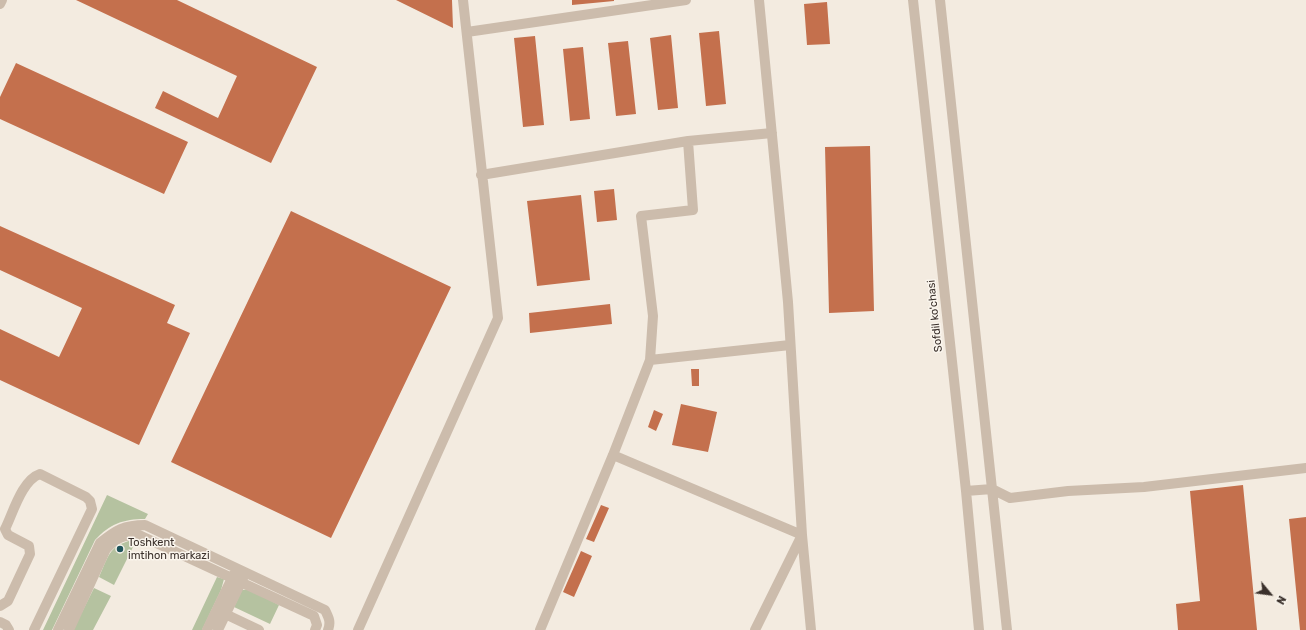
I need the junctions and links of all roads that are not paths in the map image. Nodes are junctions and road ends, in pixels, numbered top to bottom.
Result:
1 (2, 0) edge
2 (463, 0) edge
3 (686, 0) edge
4 (759, 0) edge
5 (913, 0) edge
6 (940, 0) edge
7 (0, 4) edge
8 (466, 32) junction
9 (772, 133) junction
10 (688, 141) junction
11 (481, 175) junction
12 (790, 345) junction
13 (650, 360) junction
14 (613, 455) junction
15 (1306, 468) edge
16 (992, 489) junction
17 (966, 491) junction
18 (802, 535) junction
19 (241, 570) junction
20 (236, 580) junction
21 (0, 606) edge
22 (221, 612) junction
23 (0, 622) edge
24 (9, 630) edge
25 (34, 630) edge
26 (58, 630) edge
27 (69, 630) edge
28 (207, 630) edge
29 (218, 630) edge
30 (259, 630) edge
31 (315, 630) edge
32 (328, 630) edge
33 (358, 630) edge
34 (540, 630) edge
35 (755, 630) edge
36 (811, 630) edge
37 (979, 630) edge
38 (1007, 630) edge

1 - 7 street
2 - 8 street
3 - 8 street
4 - 9 street
5 - 17 street, Sofdil ko'chasi
6 - 16 street
8 - 11 street
9 - 10 street
9 - 12 street
10 - 11 street
10 - 13 street
11 - 33 street
12 - 13 street
12 - 18 street
13 - 14 street
14 - 18 street
14 - 34 street
15 - 16 street
16 - 17 street
16 - 38 street
17 - 37 street, Sofdil ko'chasi
18 - 35 street
18 - 36 street
19 - 20 street
19 - 26 street
19 - 32 street
20 - 22 street
20 - 27 street
20 - 31 street
21 - 25 street
22 - 28 street
22 - 29 street
22 - 30 street
23 - 24 street

